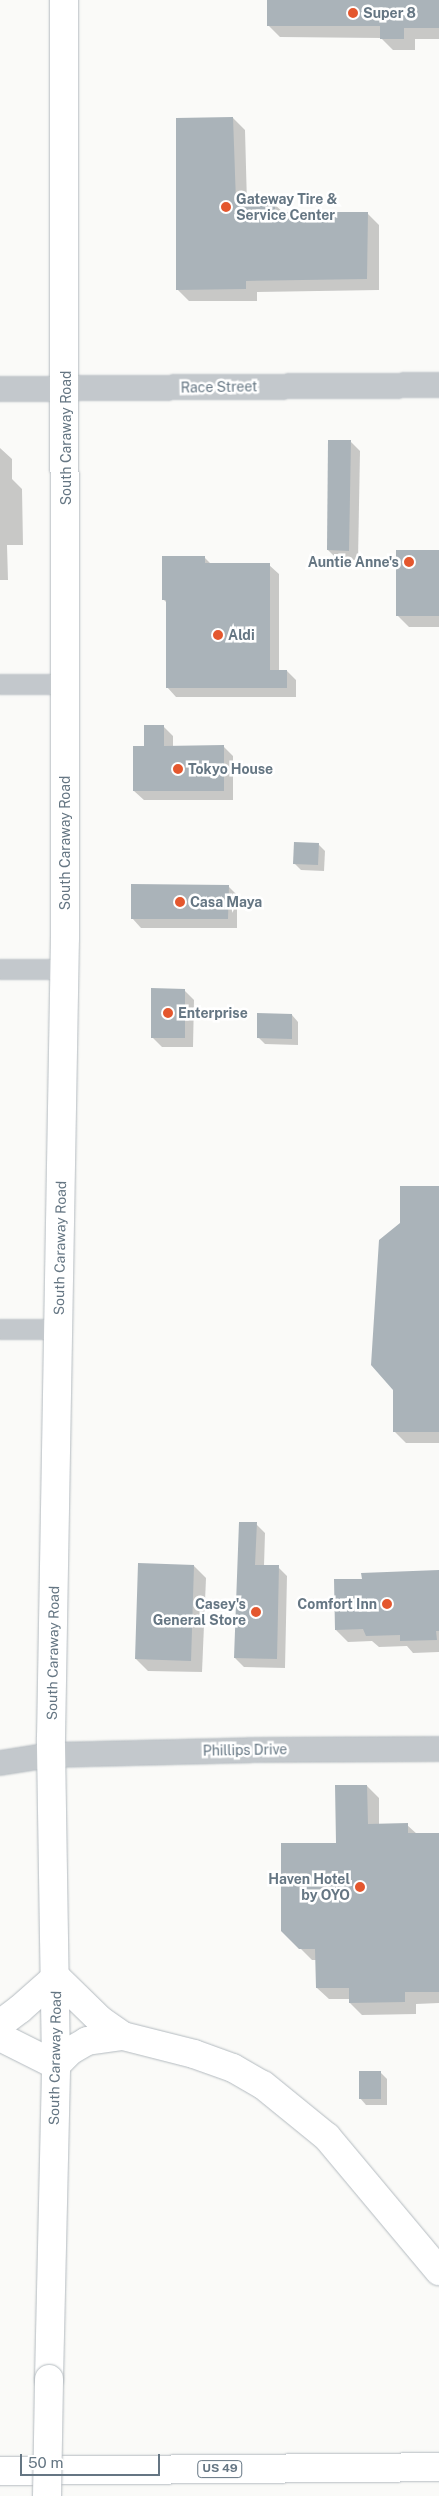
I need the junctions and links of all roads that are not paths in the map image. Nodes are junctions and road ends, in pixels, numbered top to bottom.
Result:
1 (64, 0) edge
2 (439, 385) edge
3 (66, 388) junction
4 (0, 389) edge
5 (0, 684) edge
6 (65, 684) junction
7 (0, 969) edge
8 (64, 969) junction
9 (0, 1329) edge
10 (59, 1329) junction
11 (439, 1749) edge
12 (51, 1755) junction
13 (0, 1763) edge
14 (56, 1977) junction
15 (0, 2024) edge
16 (123, 2036) junction
17 (0, 2037) edge
18 (56, 2065) junction
19 (439, 2271) edge
20 (439, 2467) edge
21 (0, 2471) edge
22 (47, 2496) edge

1 - 3 main road, South Caraway Road
2 - 3 street, Race Street
3 - 4 street, Race Street
3 - 6 main road, South Caraway Road
5 - 6 street
6 - 8 main road, South Caraway Road
7 - 8 street
8 - 10 main road, South Caraway Road
9 - 10 street
10 - 12 main road, South Caraway Road
11 - 12 street, Phillips Drive
12 - 13 street, Phillips Drive
12 - 14 main road, South Caraway Road
14 - 15 main road
14 - 16 main road
14 - 18 main road, South Caraway Road
16 - 18 main road
16 - 19 main road
17 - 18 main road
18 - 22 main road, South Caraway Road, bridge
20 - 21 main road, US 49

